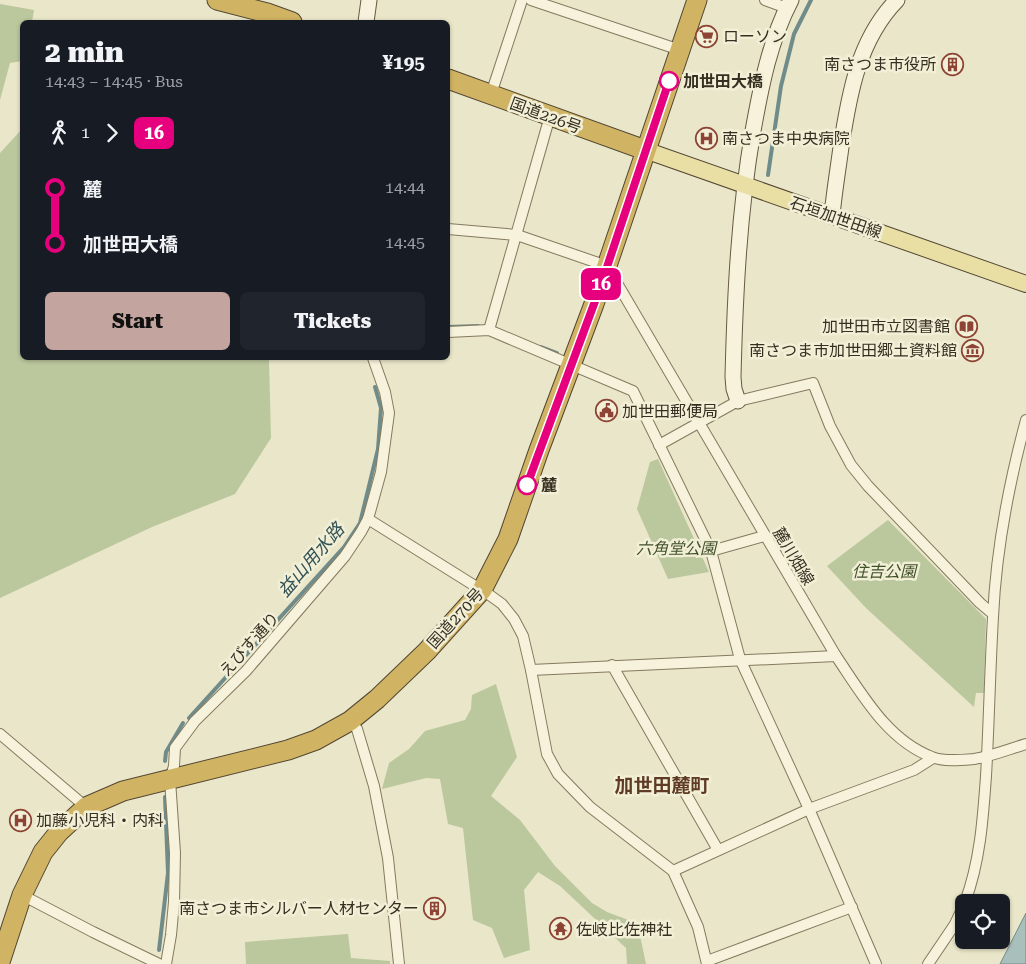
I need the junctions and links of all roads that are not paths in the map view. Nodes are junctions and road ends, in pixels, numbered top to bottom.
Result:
1 (223, 0) edge
2 (368, 0) edge
3 (522, 0) edge
4 (531, 0) edge
5 (697, 0) edge
6 (765, 0) edge
7 (896, 0) edge
8 (789, 4) edge
9 (286, 20) edge
10 (366, 20) edge
11 (680, 50) junction
12 (450, 80) edge
13 (491, 94) junction
14 (550, 116) junction
15 (645, 150) junction
16 (748, 186) junction
17 (828, 214) junction
18 (450, 229) edge
19 (517, 235) junction
20 (607, 266) junction
21 (1026, 284) edge
22 (488, 330) junction
23 (450, 332) edge
24 (374, 360) edge
25 (572, 364) junction
26 (738, 401) junction
27 (1026, 420) edge
28 (699, 424) junction
29 (659, 445) junction
30 (368, 518) junction
31 (764, 536) junction
32 (711, 551) junction
33 (482, 590) junction
34 (993, 614) junction
35 (836, 656) junction
36 (740, 659) junction
37 (612, 665) junction
38 (531, 670) junction
39 (350, 721) junction
40 (0, 734) edge
41 (1026, 744) edge
42 (991, 755) junction
43 (933, 758) junction
44 (170, 780) junction
45 (86, 807) junction
46 (809, 810) junction
47 (718, 850) junction
48 (673, 871) junction
49 (967, 894) edge
50 (22, 895) junction
51 (852, 907) junction
52 (955, 924) edge
53 (0, 962) edge
54 (707, 963) edge
55 (159, 964) edge
56 (166, 964) edge
57 (399, 964) edge
58 (876, 964) edge
59 (928, 964) edge

1 - 9 highway
2 - 10 street
3 - 13 street
4 - 11 street
5 - 11 highway, 国道270号
6 - 8 street
7 - 17 street
8 - 16 street
11 - 15 highway, 国道270号
12 - 13 highway, 国道226号
13 - 14 highway, 国道226号
14 - 15 highway, 国道226号
14 - 19 street
15 - 16 main road, 石垣加世田線
15 - 20 highway, 国道270号
16 - 17 main road, 石垣加世田線
16 - 26 street
17 - 21 main road, 石垣加世田線
18 - 19 street
19 - 20 street
19 - 22 street
20 - 25 highway, 国道270号
20 - 28 street, 麓川畑線
22 - 23 street
22 - 25 street
24 - 30 street, えびす通り
25 - 29 street
25 - 33 highway, 国道270号
26 - 28 street
26 - 34 street
27 - 34 street
28 - 29 street
28 - 31 street, 麓川畑線
29 - 32 street
30 - 33 street
30 - 44 street, えびす通り
31 - 32 street
31 - 35 street, 麓川畑線
32 - 36 street
33 - 38 street
33 - 39 highway, 国道270号
34 - 42 street
35 - 36 street
35 - 43 street, 麓川畑線
36 - 37 street
36 - 46 street
37 - 38 street
37 - 47 street
38 - 48 street
39 - 44 highway, 国道270号
39 - 57 street
40 - 45 street
41 - 42 street, 麓川畑線
42 - 43 street, 麓川畑線
42 - 49 street
43 - 46 street
44 - 45 highway, 国道270号
44 - 56 street, えびす通り
45 - 50 highway, 国道270号
46 - 47 street
46 - 51 street
47 - 48 street
48 - 54 street
50 - 53 highway, 国道270号
50 - 55 street
51 - 54 street
51 - 58 street
52 - 59 street

